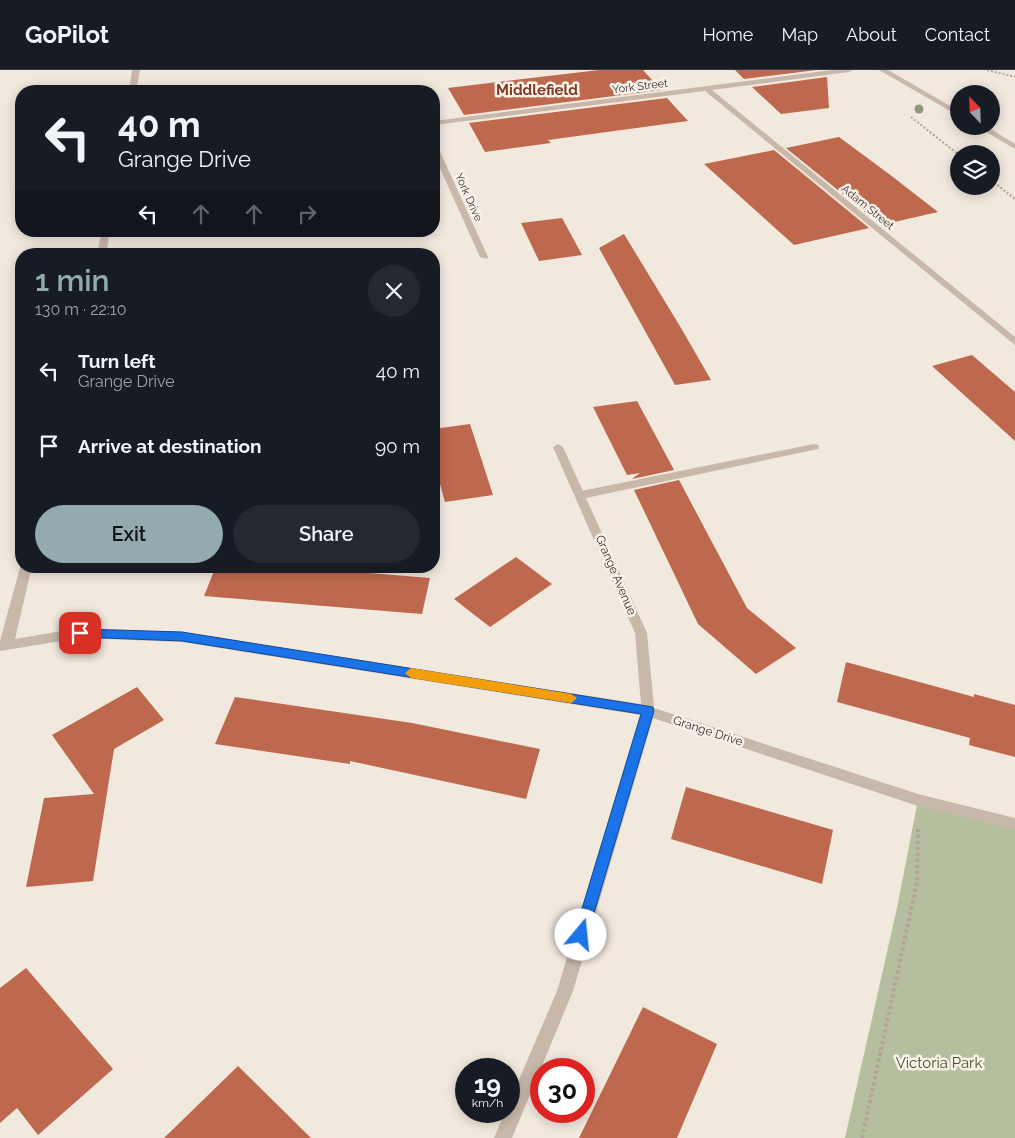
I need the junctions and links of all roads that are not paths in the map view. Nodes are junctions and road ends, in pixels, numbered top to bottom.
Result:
1 (136, 70) edge
2 (849, 70) edge
3 (883, 70) edge
4 (134, 85) edge
5 (706, 88) junction
6 (950, 109) edge
7 (440, 122) edge
8 (995, 135) edge
9 (1015, 147) edge
10 (440, 160) edge
11 (484, 257) dead end
12 (1015, 342) edge
13 (814, 446) dead end
14 (558, 447) dead end
15 (581, 495) junction
16 (24, 573) edge
17 (4, 645) edge
18 (648, 711) junction
19 (1015, 824) edge
20 (503, 1138) edge

1 - 4 street
2 - 5 street, York Street
3 - 6 street
5 - 7 street, York Street
5 - 12 street, Adam Street
8 - 9 street
10 - 11 street, York Drive
13 - 15 street
14 - 15 street, Grange Avenue
15 - 18 street, Grange Avenue
16 - 17 street
17 - 18 street, Grange Drive
18 - 19 street, Grange Drive
18 - 20 street

